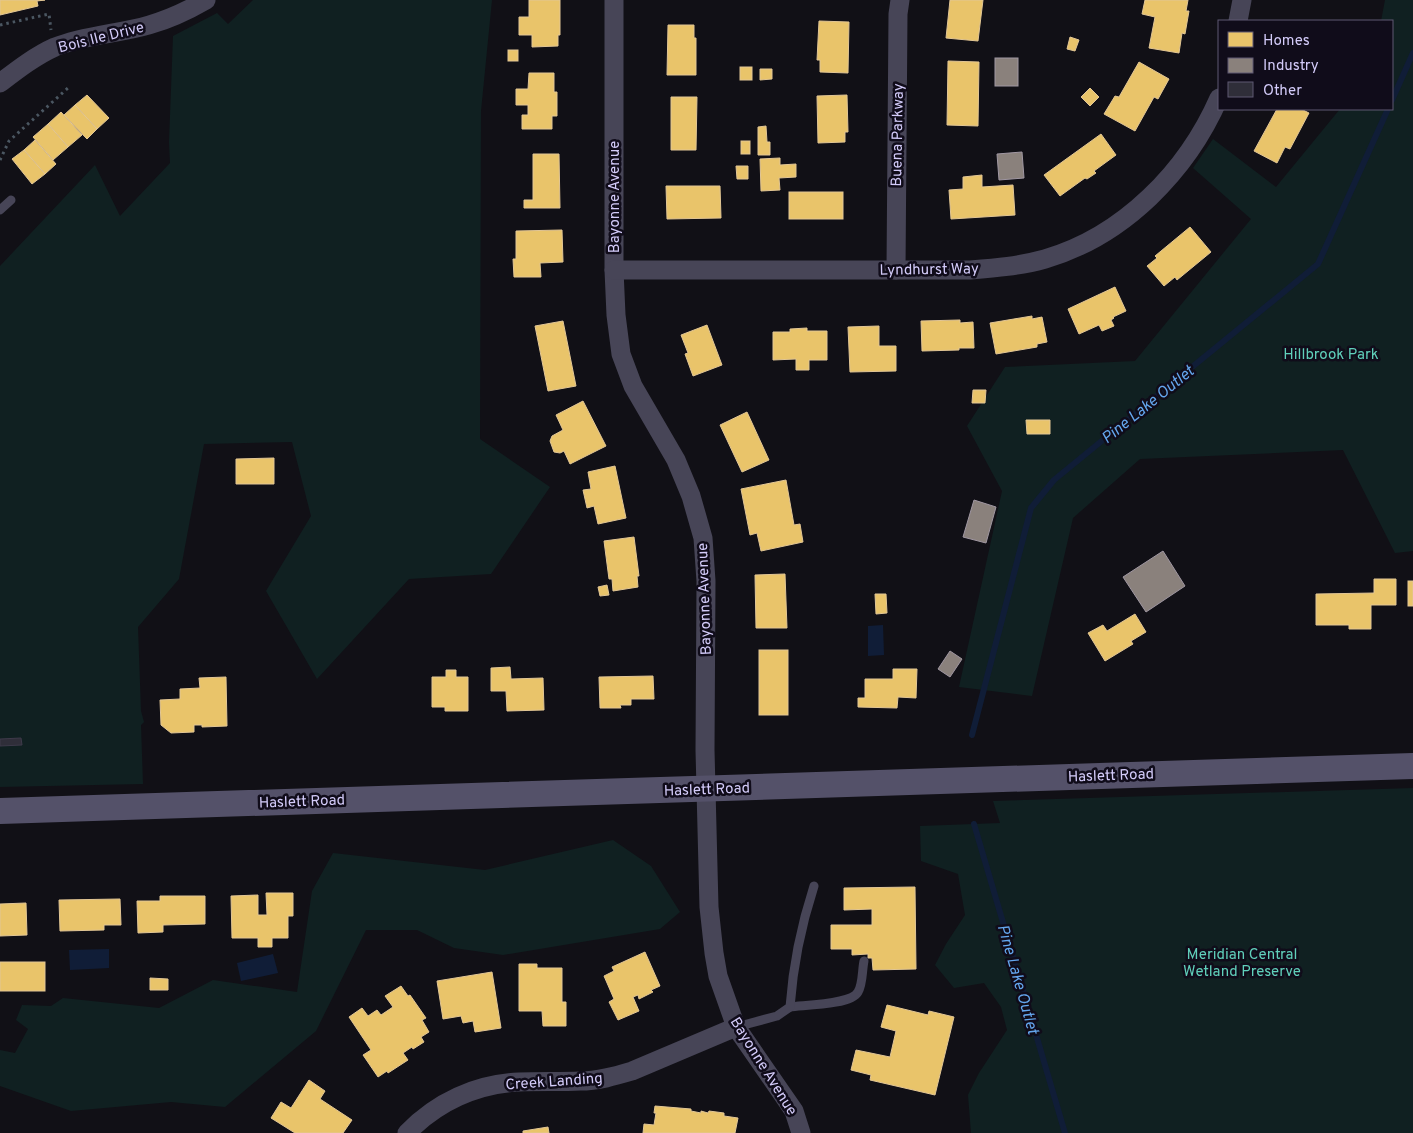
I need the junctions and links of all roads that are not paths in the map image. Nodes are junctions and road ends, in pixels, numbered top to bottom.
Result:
1 (206, 0) edge
2 (614, 0) edge
3 (900, 0) edge
4 (1242, 0) edge
5 (1238, 20) edge
6 (0, 83) edge
7 (1218, 100) edge
8 (11, 200) dead end
9 (0, 210) edge
10 (614, 270) junction
11 (896, 270) junction
12 (1413, 766) edge
13 (706, 789) junction
14 (0, 810) edge
15 (814, 886) dead end
16 (864, 961) dead end
17 (790, 1007) junction
18 (736, 1027) junction
19 (407, 1133) edge
20 (801, 1133) edge

1 - 6 street, Bois Ile Drive
2 - 10 street, Bayonne Avenue
3 - 11 street, Buena Parkway
4 - 5 street
7 - 11 street, Lyndhurst Way
8 - 9 lane
10 - 11 street, Lyndhurst Way
10 - 13 street, Bayonne Avenue
12 - 13 main road, Haslett Road
13 - 14 main road, Haslett Road
13 - 18 street, Bayonne Avenue
15 - 17 lane
16 - 17 lane
17 - 18 lane
18 - 19 street, Creek Landing
18 - 20 street, Bayonne Avenue

